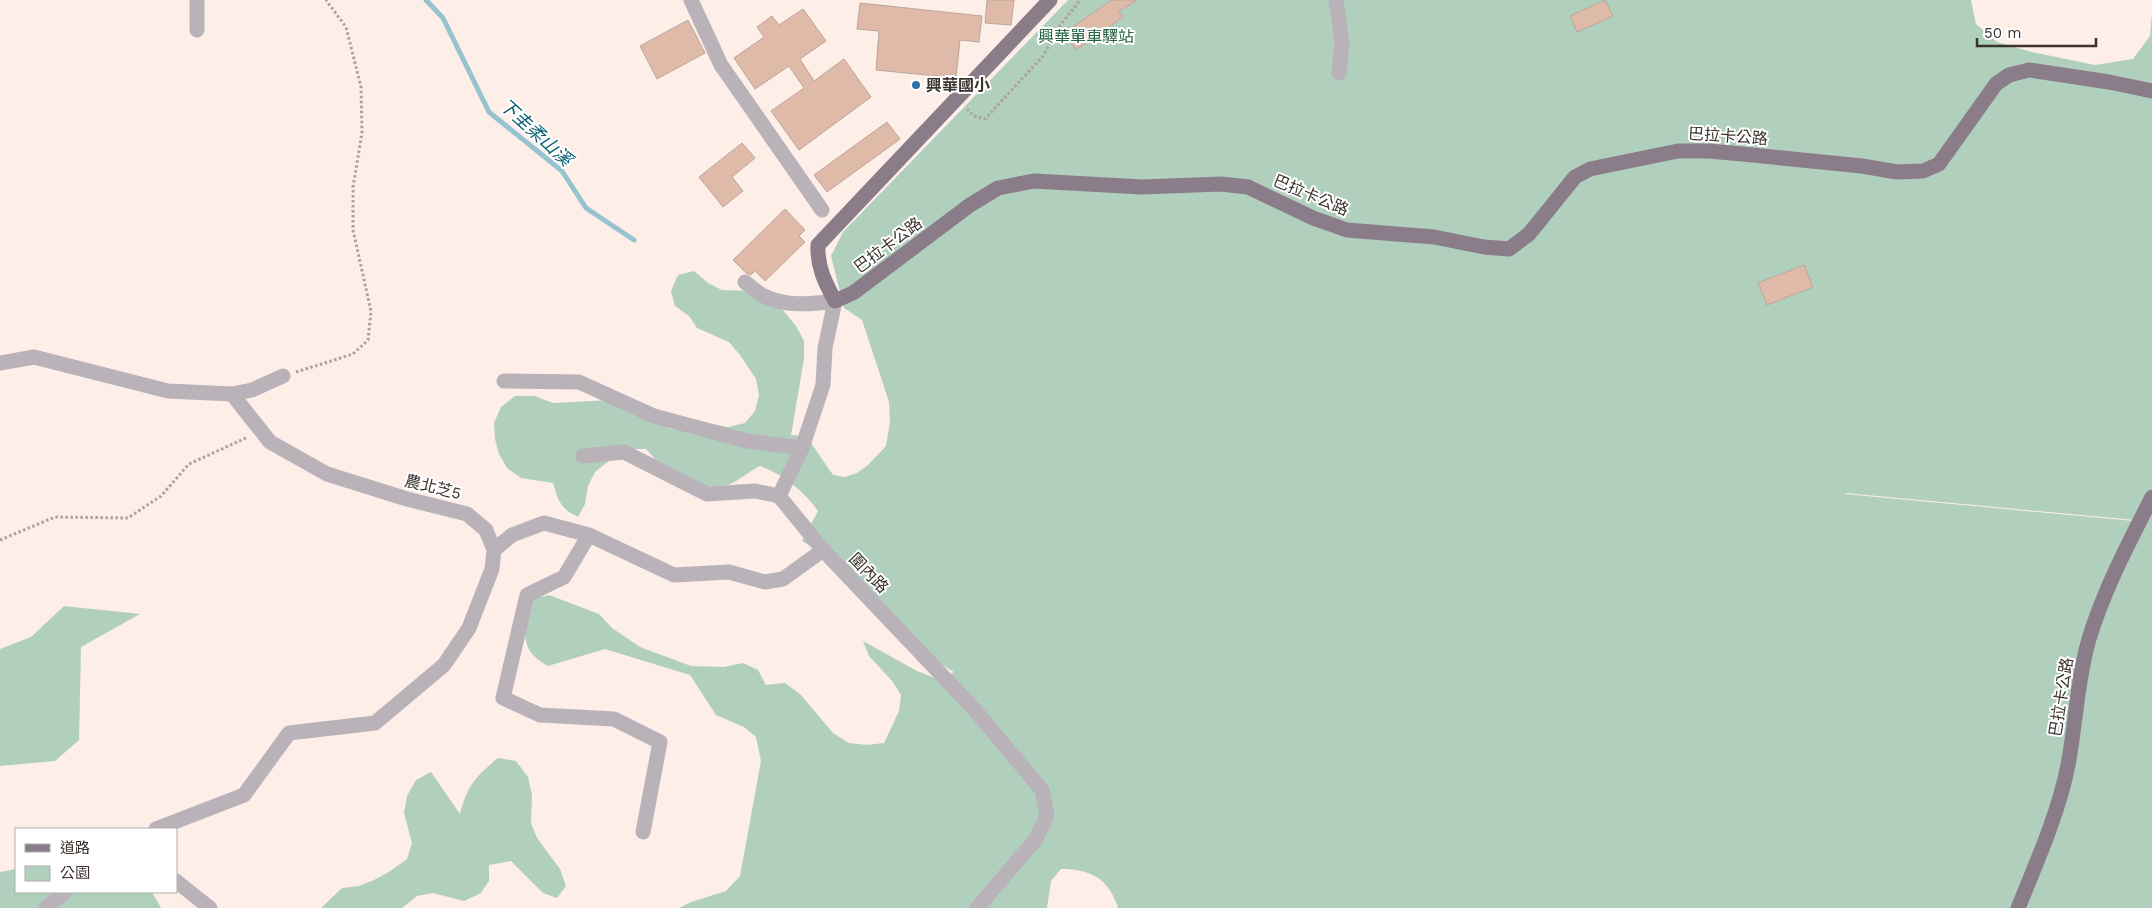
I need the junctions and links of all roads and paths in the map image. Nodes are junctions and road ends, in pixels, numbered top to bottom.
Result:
1 (196, 0) edge
2 (326, 0) edge
3 (690, 0) edge
4 (1050, 0) edge
5 (1080, 0) edge
6 (1336, 0) edge
7 (197, 30) dead end
8 (1339, 73) dead end
9 (2152, 90) edge
10 (958, 100) junction
11 (822, 210) dead end
12 (745, 282) dead end
13 (835, 301) junction
14 (0, 363) edge
15 (283, 376) joint
16 (504, 381) dead end
17 (232, 394) junction
18 (261, 430) junction
19 (802, 448) junction
20 (582, 456) dead end
21 (779, 496) junction
22 (2152, 497) edge
23 (589, 535) junction
24 (0, 540) edge
25 (494, 550) junction
26 (823, 550) junction
27 (159, 828) edge
28 (643, 832) dead end
29 (178, 883) edge
30 (64, 893) edge
31 (46, 908) edge
32 (210, 908) edge
33 (977, 908) edge
34 (2018, 908) edge

1 - 7 street
2 - 15 path
3 - 11 street
4 - 10 main road
5 - 10 path
6 - 8 street
9 - 13 main road, 巴拉卡公路
10 - 13 main road
12 - 13 street
13 - 19 street
14 - 17 street
15 - 17 street
16 - 19 street
17 - 18 street, 農北芝5
18 - 24 path
18 - 25 street, 農北芝5
19 - 21 street
20 - 21 street
21 - 26 street, 圍內路
22 - 34 main road, 巴拉卡公路
23 - 25 street
23 - 26 street
23 - 28 street
25 - 27 street
26 - 33 street, 圍內路
29 - 32 street
30 - 31 street

